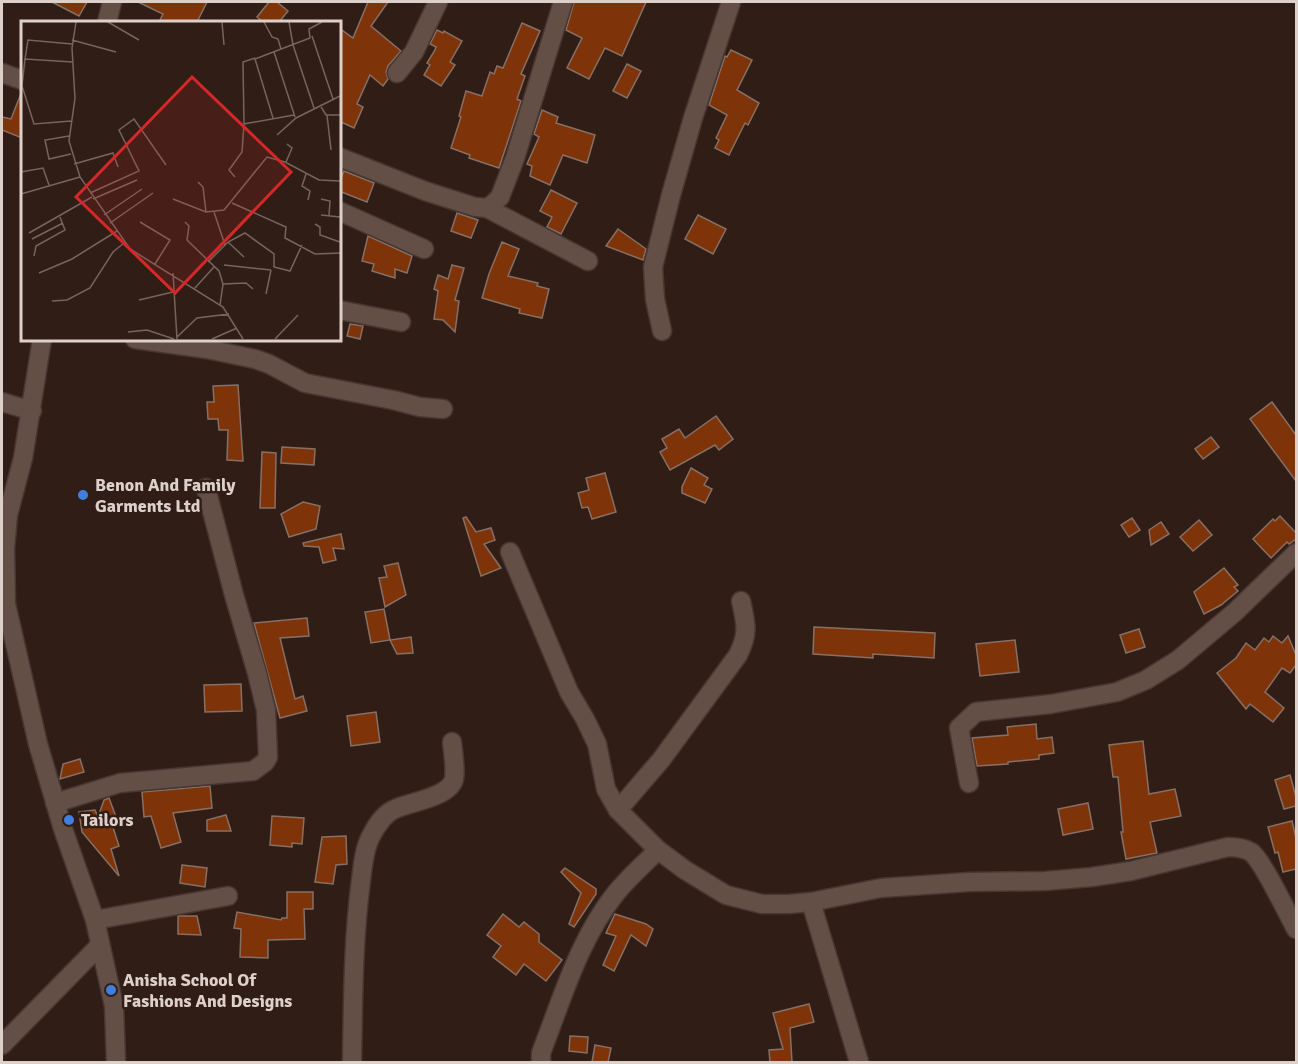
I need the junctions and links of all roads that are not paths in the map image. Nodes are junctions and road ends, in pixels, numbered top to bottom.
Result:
1 (112, 2) edge
2 (438, 2) edge
3 (563, 2) edge
4 (731, 2) edge
5 (107, 21) edge
6 (2, 73) edge
7 (397, 73) dead end
8 (21, 80) edge
9 (340, 157) edge
10 (487, 208) junction
11 (340, 211) edge
12 (424, 249) dead end
13 (588, 261) dead end
14 (340, 310) edge
15 (401, 322) dead end
16 (662, 331) dead end
17 (42, 340) edge
18 (142, 340) edge
19 (2, 402) edge
20 (443, 410) dead end
21 (32, 411) junction
22 (206, 488) dead end
23 (5, 514) edge
24 (510, 552) dead end
25 (1296, 553) edge
26 (741, 601) dead end
27 (452, 742) dead end
28 (969, 783) dead end
29 (56, 803) junction
30 (618, 810) junction
31 (657, 850) junction
32 (228, 896) dead end
33 (811, 902) junction
34 (95, 920) junction
35 (1296, 929) edge
36 (100, 945) junction
37 (2, 1045) edge
38 (116, 1062) edge
39 (352, 1062) edge
40 (541, 1062) edge
41 (859, 1062) edge

1 - 5 street
2 - 7 street
3 - 10 street
4 - 16 street
6 - 8 street
9 - 10 street
10 - 13 street
11 - 12 street
14 - 15 street
17 - 21 street
18 - 20 street
19 - 21 street
21 - 23 street
22 - 29 street
23 - 29 street
24 - 30 street
25 - 28 street
26 - 30 street
27 - 39 street
29 - 34 street
30 - 31 street
31 - 33 street
31 - 40 street
32 - 34 street
33 - 35 street
33 - 41 street
34 - 36 street
36 - 37 street
36 - 38 street

